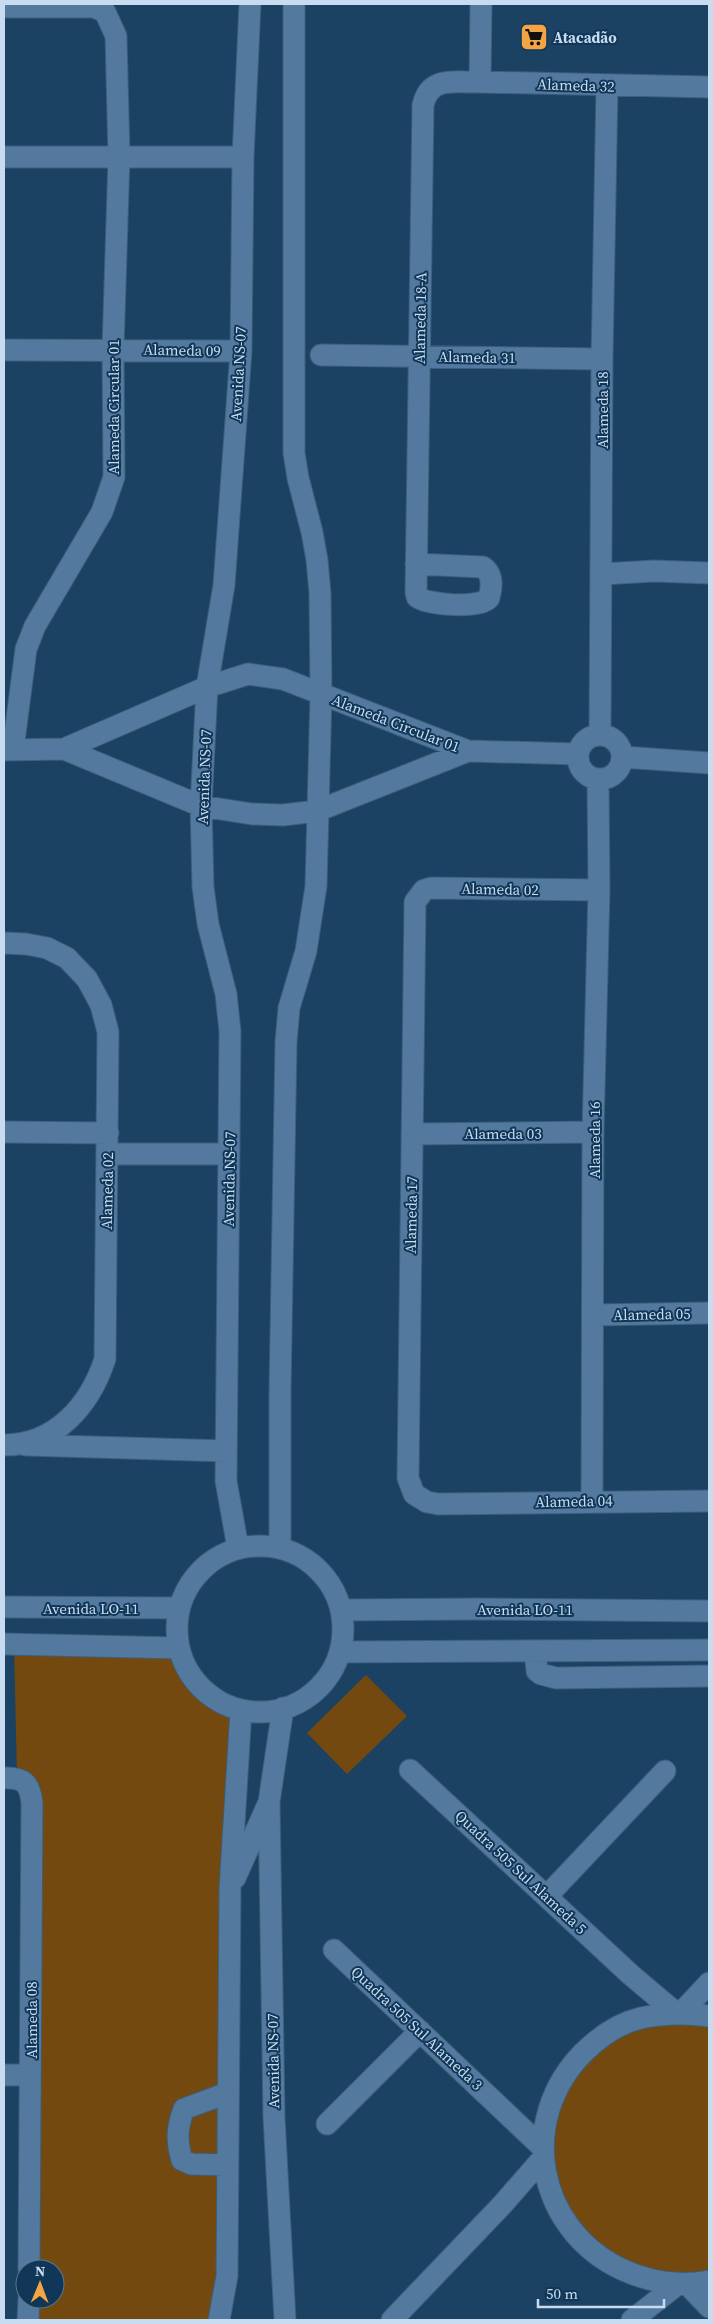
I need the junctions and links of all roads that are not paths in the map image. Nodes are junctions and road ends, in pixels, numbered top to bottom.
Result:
1 (250, 4) edge
2 (294, 4) edge
3 (481, 4) edge
4 (4, 7) edge
5 (480, 82) junction
6 (444, 83) joint
7 (607, 86) junction
8 (709, 87) edge
9 (4, 157) edge
10 (119, 157) junction
11 (243, 157) junction
12 (113, 349) junction
13 (4, 350) edge
14 (241, 351) junction
15 (322, 355) dead end
16 (419, 356) junction
17 (602, 360) junction
18 (416, 564) dead end
19 (709, 573) edge
20 (602, 574) junction
21 (207, 687) junction
22 (321, 695) junction
23 (600, 735) junction
24 (64, 749) junction
25 (8, 750) edge
26 (468, 751) junction
27 (578, 754) junction
28 (623, 757) junction
29 (709, 763) edge
30 (598, 779) junction
31 (201, 806) junction
32 (317, 811) junction
33 (599, 890) junction
34 (414, 909) joint
35 (4, 943) edge
36 (4, 1132) edge
37 (594, 1132) junction
38 (108, 1133) junction
39 (412, 1134) junction
40 (107, 1154) junction
41 (229, 1154) junction
42 (709, 1313) edge
43 (594, 1315) junction
44 (11, 1445) edge
45 (226, 1451) junction
46 (592, 1501) junction
47 (709, 1501) edge
48 (438, 1504) joint
49 (238, 1548) junction
50 (280, 1548) junction
51 (4, 1607) edge
52 (178, 1608) junction
53 (341, 1610) junction
54 (709, 1611) edge
55 (4, 1644) edge
56 (178, 1648) junction
57 (709, 1650) edge
58 (341, 1652) junction
59 (535, 1652) junction
60 (709, 1676) edge
61 (283, 1708) junction
62 (241, 1710) junction
63 (410, 1770) dead end
64 (665, 1770) dead end
65 (10, 1777) edge
66 (269, 1802) junction
67 (230, 1889) junction
68 (547, 1896) junction
69 (334, 1950) dead end
70 (631, 1975) junction
71 (709, 1983) edge
72 (678, 2013) junction
73 (709, 2016) edge
74 (640, 2018) junction
75 (420, 2031) junction
76 (30, 2074) junction
77 (4, 2075) edge
78 (227, 2093) junction
79 (499, 2105) junction
80 (547, 2113) junction
81 (327, 2124) dead end
82 (543, 2153) junction
83 (228, 2165) junction
84 (548, 2187) junction
85 (502, 2205) junction
86 (29, 2259) edge
87 (642, 2279) junction
88 (709, 2281) edge
89 (682, 2284) junction
90 (709, 2307) edge
91 (633, 2319) edge
92 (219, 2320) edge
93 (285, 2320) edge
94 (392, 2320) edge

1 - 11 street, Avenida NS-07
2 - 22 street
3 - 5 street
4 - 10 street, Alameda Circular 01
5 - 6 street, Alameda 32
5 - 7 street, Alameda 32
6 - 16 street, Alameda 18-A
7 - 8 street, Alameda 32
7 - 17 street, Alameda 18
9 - 10 street
10 - 11 street
10 - 12 street, Alameda Circular 01
11 - 14 street, Avenida NS-07
12 - 13 street, Alameda 09
12 - 14 street, Alameda 09
12 - 25 street, Alameda Circular 01
14 - 21 street, Avenida NS-07
15 - 16 street, Alameda 31
16 - 17 street, Alameda 31
16 - 18 street, Alameda 18-A
17 - 20 street, Alameda 18
19 - 20 street
20 - 23 street, Alameda 18
21 - 22 street, Alameda Circular 01
21 - 24 street, Alameda Circular 01
21 - 31 street, Avenida NS-07
22 - 26 street, Alameda Circular 01
22 - 32 street
23 - 27 street
23 - 28 street
24 - 25 street, Alameda Circular 01
24 - 31 street, Alameda Circular 01
26 - 27 street
26 - 32 street, Alameda Circular 01
27 - 30 street
28 - 29 street
28 - 30 street
30 - 33 street, Alameda 16
31 - 32 street, Alameda Circular 01
31 - 41 street, Avenida NS-07
32 - 50 street
33 - 34 street, Alameda 02
33 - 37 street, Alameda 16
34 - 39 street, Alameda 17
35 - 38 street, Alameda 02
36 - 38 street
37 - 39 street, Alameda 03
37 - 43 street, Alameda 16
38 - 40 street, Alameda 02
39 - 48 street, Alameda 17
40 - 41 street
40 - 44 street, Alameda 02
41 - 45 street, Avenida NS-07
42 - 43 street, Alameda 05
43 - 46 street, Alameda 16
44 - 45 street
45 - 49 street, Avenida NS-07
46 - 47 street, Alameda 04
46 - 48 street, Alameda 04
49 - 50 street
49 - 52 street
50 - 53 street
51 - 52 street, Avenida LO-11
52 - 56 street
53 - 54 street, Avenida LO-11
53 - 58 street
55 - 56 street
56 - 62 street
57 - 59 street
58 - 59 street
58 - 61 street
59 - 60 street
61 - 62 street
61 - 66 street, Avenida NS-07
62 - 67 street, Avenida NS-07
63 - 68 street, Quadra 505 Sul Alameda 5
64 - 68 street
65 - 76 street, Alameda 08
66 - 67 street, Avenida NS-07
66 - 93 street, Avenida NS-07
67 - 78 street, Avenida NS-07
68 - 70 street, Quadra 505 Sul Alameda 5
69 - 75 street, Quadra 505 Sul Alameda 3
70 - 72 street
70 - 74 street
71 - 72 street
72 - 73 street
72 - 74 street
74 - 80 street
75 - 79 street, Quadra 505 Sul Alameda 3
75 - 81 street
76 - 77 street
76 - 86 street, Alameda 08
78 - 83 street, Avenida NS-07
78 - 83 street
79 - 80 street
79 - 82 street
80 - 82 street
82 - 84 street
82 - 85 street
83 - 92 street, Avenida NS-07
84 - 85 street
84 - 87 street
85 - 94 street
87 - 89 street
87 - 91 street
88 - 89 street
89 - 90 street
89 - 91 street

